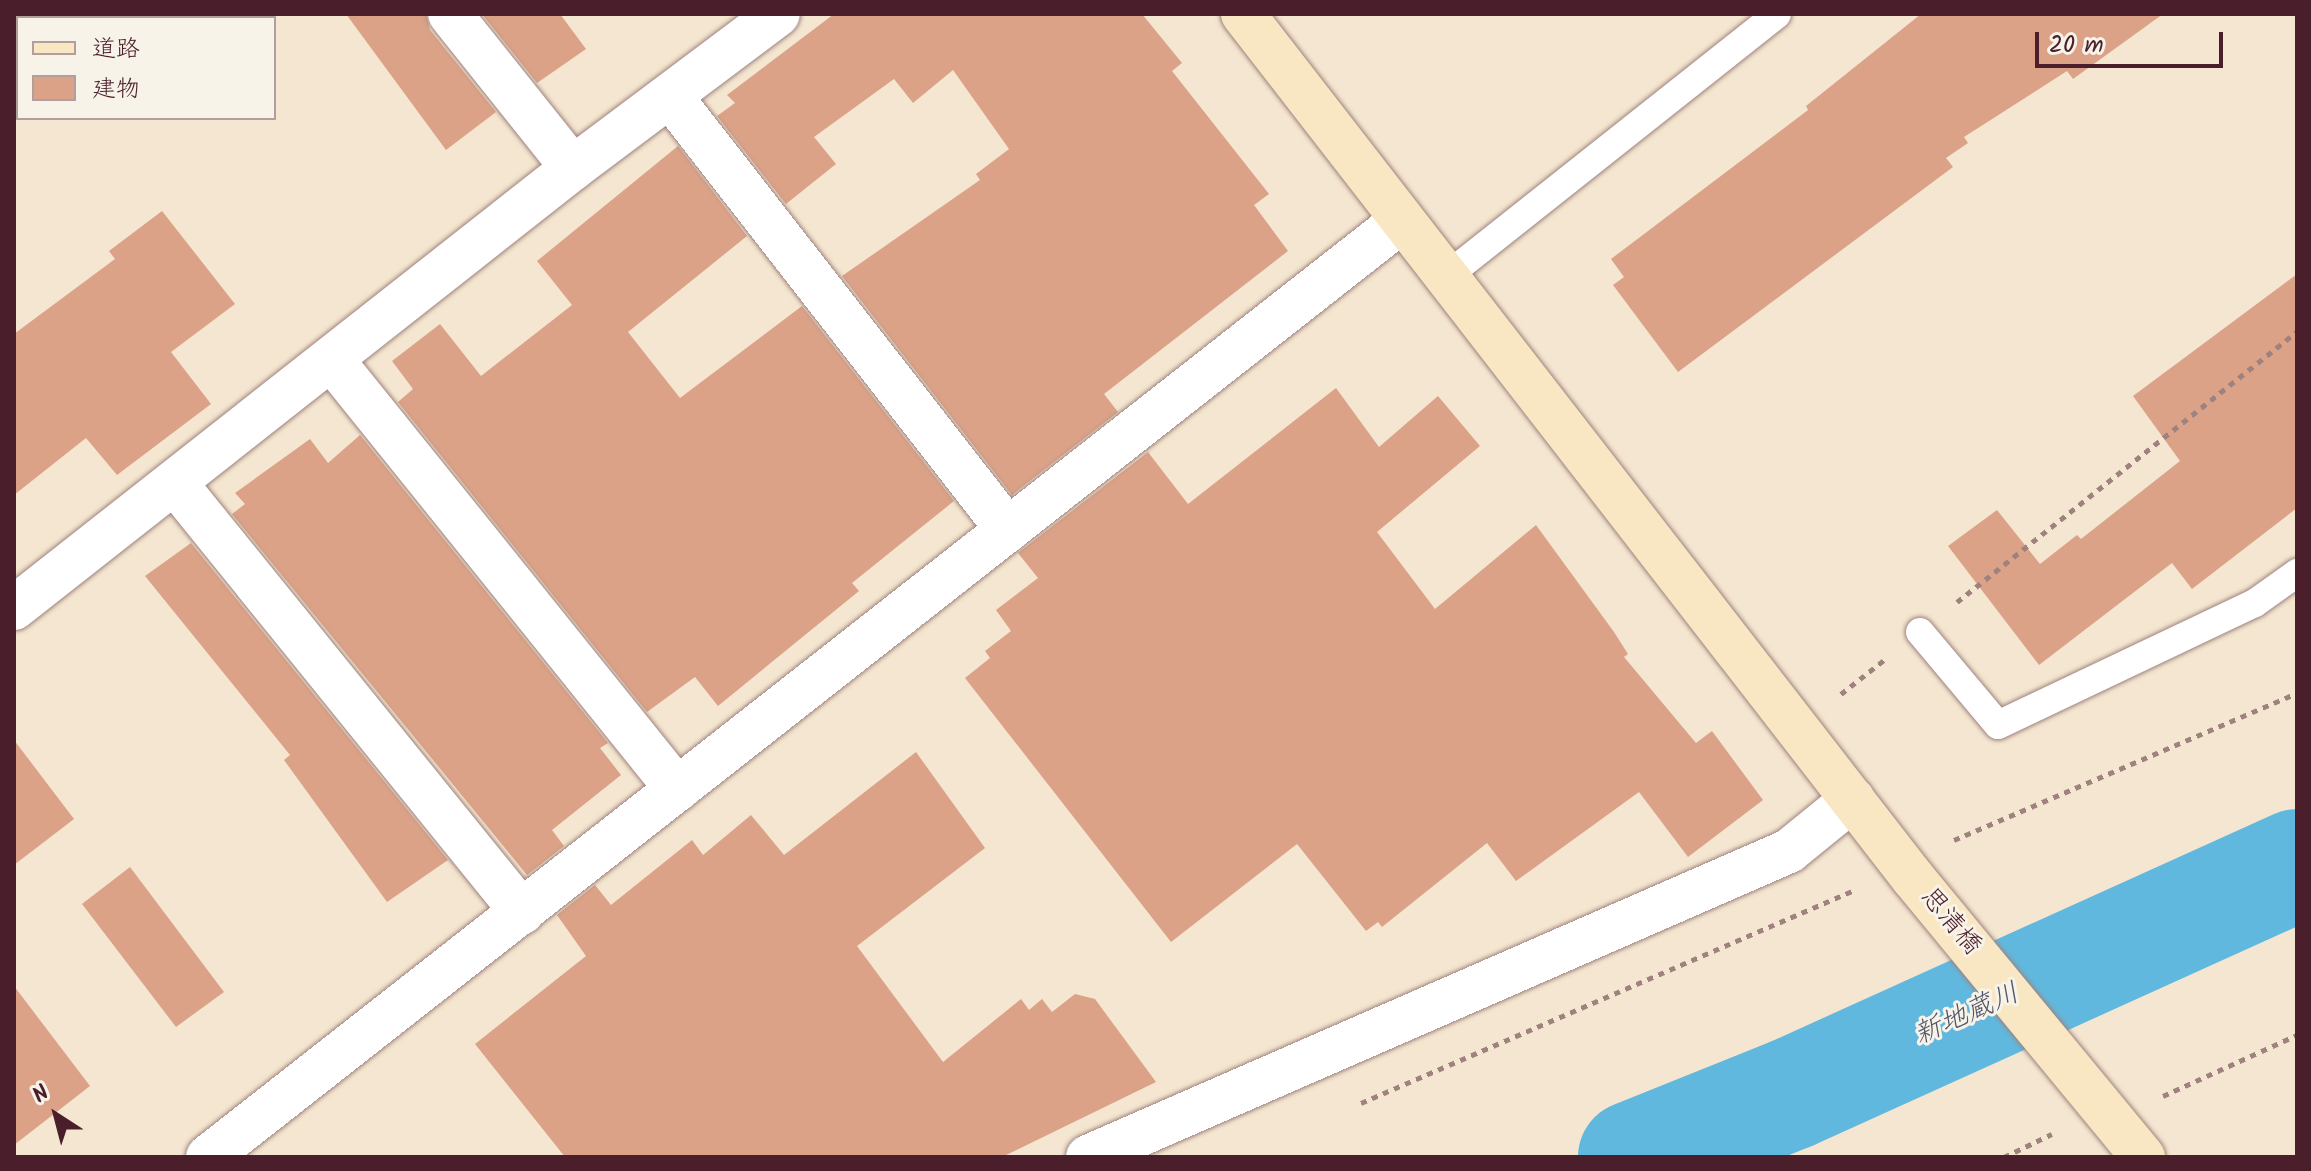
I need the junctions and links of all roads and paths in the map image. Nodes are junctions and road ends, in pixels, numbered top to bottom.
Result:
1 (450, 14) edge
2 (778, 14) edge
3 (1243, 14) edge
4 (1777, 14) edge
5 (670, 96) junction
6 (573, 168) junction
7 (1400, 222) junction
8 (1443, 279) junction
9 (2297, 332) edge
10 (332, 360) junction
11 (175, 483) junction
12 (1008, 530) junction
13 (2297, 573) edge
14 (14, 608) edge
15 (1920, 632) junction
16 (1841, 695) dead end
17 (677, 789) junction
18 (1853, 799) junction
19 (522, 912) junction
20 (2297, 1035) edge
21 (2110, 1115) junction
22 (208, 1157) edge
23 (1088, 1157) edge
24 (2143, 1157) edge

1 - 6 street
2 - 5 street
3 - 7 street, 思清橋
4 - 8 lane
5 - 6 street
5 - 12 street
6 - 10 street
7 - 8 street, 思清橋
7 - 12 street
8 - 18 street, 思清橋
9 - 15 path
10 - 11 street
10 - 17 street
11 - 14 street
11 - 19 street
12 - 17 street
13 - 15 lane
15 - 16 path
17 - 19 street
18 - 21 street, 思清橋
18 - 23 street
19 - 22 street
20 - 21 path
21 - 24 street, 思清橋

